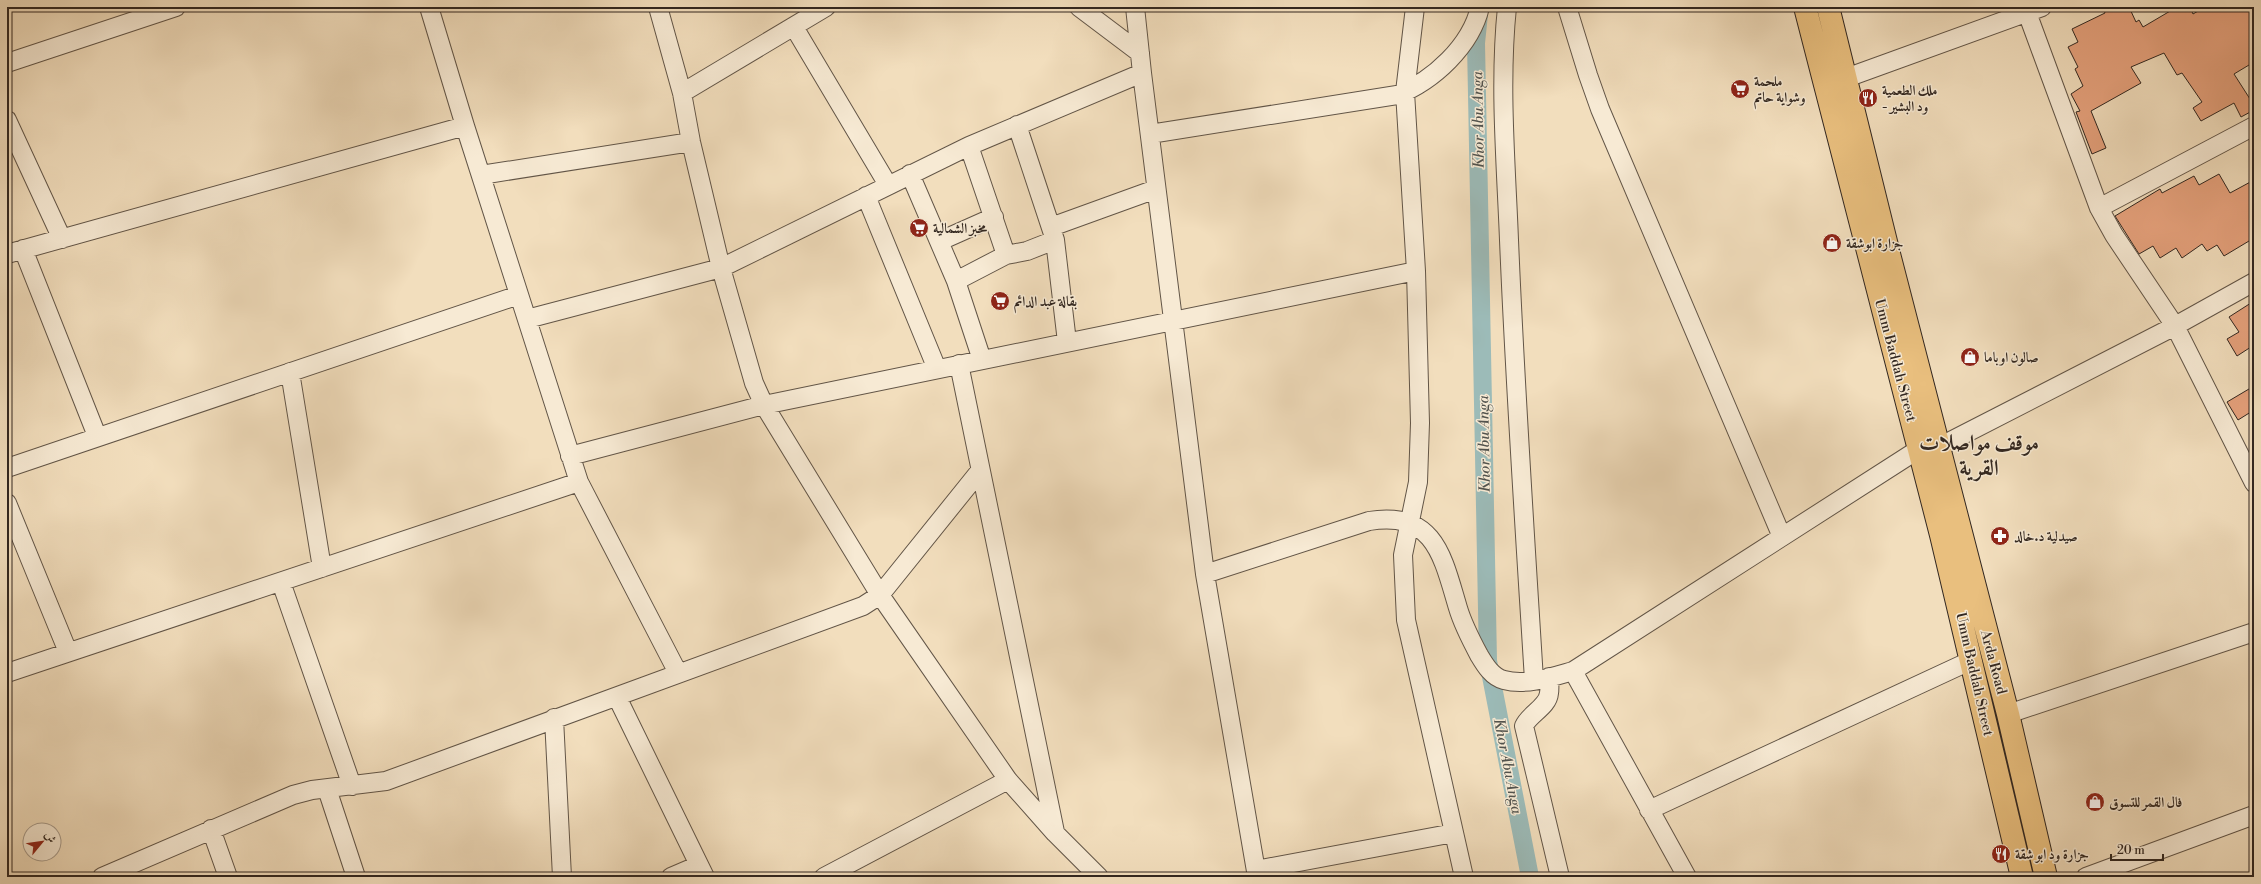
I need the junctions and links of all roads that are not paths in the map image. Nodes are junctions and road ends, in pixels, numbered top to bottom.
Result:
1 (176, 7) edge
2 (429, 7) edge
3 (658, 7) edge
4 (826, 7) edge
5 (1079, 7) edge
6 (1135, 7) edge
7 (1414, 7) edge
8 (1480, 7) edge
9 (1507, 7) edge
10 (1567, 7) edge
11 (1806, 7) edge
12 (1828, 7) edge
13 (2031, 9) edge
14 (794, 27) junction
15 (1140, 53) junction
16 (7, 63) edge
17 (1142, 73) junction
18 (1846, 78) junction
19 (1405, 92) junction
20 (682, 93) junction
21 (7, 120) edge
22 (1017, 125) junction
23 (465, 126) junction
24 (2254, 126) edge
25 (1150, 134) junction
26 (691, 142) junction
27 (969, 146) junction
28 (910, 174) junction
29 (481, 175) junction
30 (888, 185) junction
31 (1156, 189) junction
32 (866, 196) junction
33 (2099, 208) junction
34 (994, 217) junction
35 (1053, 233) junction
36 (62, 239) junction
37 (940, 241) junction
38 (15, 251) edge
39 (1006, 255) junction
40 (721, 268) junction
41 (1416, 271) junction
42 (956, 281) junction
43 (2254, 282) edge
44 (520, 295) junction
45 (527, 319) junction
46 (1173, 320) junction
47 (2175, 326) junction
48 (1067, 342) junction
49 (982, 360) junction
50 (959, 364) junction
51 (937, 369) junction
52 (290, 372) junction
53 (764, 405) junction
54 (97, 436) junction
55 (1929, 448) junction
56 (570, 456) junction
57 (7, 468) edge
58 (979, 472) junction
59 (579, 482) junction
60 (2254, 483) edge
61 (7, 503) edge
62 (1409, 522) junction
63 (1951, 532) junction
64 (1782, 537) junction
65 (322, 568) junction
66 (1205, 574) junction
67 (281, 582) junction
68 (880, 595) junction
69 (2254, 632) edge
70 (68, 652) junction
71 (1972, 660) junction
72 (1573, 670) junction
73 (7, 673) edge
74 (678, 673) junction
75 (1541, 679) junction
76 (616, 697) junction
77 (2008, 714) junction
78 (554, 718) junction
79 (1008, 780) junction
80 (352, 786) junction
81 (327, 789) junction
82 (1649, 810) junction
83 (2254, 815) edge
84 (211, 829) junction
85 (1055, 833) junction
86 (1454, 833) junction
87 (702, 871) edge
88 (1256, 873) edge
89 (111, 875) edge
90 (830, 876) edge
91 (228, 877) edge
92 (356, 877) edge
93 (562, 877) edge
94 (671, 877) edge
95 (1099, 877) edge
96 (1464, 877) edge
97 (1560, 877) edge
98 (1687, 877) edge
99 (2022, 877) edge
100 (2046, 877) edge
101 (2086, 877) edge

1 - 16 street
2 - 23 street
3 - 20 street
4 - 14 street
5 - 15 street
6 - 15 street
7 - 19 street
8 - 19 street
9 - 75 street
10 - 64 street
11 - 55 main road, Umm Baddah Street
12 - 18 main road, Umm Baddah Street
13 - 18 street
13 - 33 street
14 - 20 street
14 - 30 street
15 - 17 street
17 - 22 street
17 - 25 street
18 - 55 main road, Umm Baddah Street
19 - 25 street
19 - 41 street
20 - 26 street
21 - 36 street
22 - 27 street
22 - 35 street
23 - 29 street
23 - 36 street
24 - 33 street
25 - 31 street
26 - 29 street
26 - 40 street
27 - 28 street
27 - 34 street
28 - 30 street
28 - 37 street
29 - 44 street
30 - 32 street
31 - 35 street
31 - 46 street
32 - 40 street
32 - 51 street
33 - 47 street
34 - 37 street
34 - 39 street
35 - 39 street
35 - 48 street
36 - 38 street
37 - 42 street
38 - 54 street
39 - 42 street
40 - 45 street
40 - 53 street
41 - 46 street
41 - 62 street
42 - 49 street
43 - 47 street
44 - 45 street
44 - 52 street
45 - 56 street
46 - 48 street
46 - 66 street
47 - 55 street
47 - 60 street
48 - 49 street
49 - 50 street
50 - 51 street
50 - 58 street
51 - 53 street
52 - 54 street
52 - 65 street
53 - 56 street
53 - 68 street
54 - 57 street
55 - 63 main road, Arda Road
55 - 64 street
56 - 59 street
58 - 68 street
58 - 85 street
59 - 65 street
59 - 74 street
61 - 70 street
62 - 66 street
62 - 75 street
62 - 86 street
63 - 71 main road, Umm Baddah Street
63 - 77 main road, Arda Road
64 - 72 street
65 - 67 street
66 - 88 street
67 - 70 street
67 - 80 street
68 - 74 street
68 - 79 street
69 - 77 street
70 - 73 street
71 - 82 street
71 - 99 main road, Umm Baddah Street
72 - 75 street
72 - 82 street
74 - 76 street
75 - 97 street
76 - 78 street
76 - 87 street
77 - 100 main road, Arda Road
78 - 80 street
78 - 93 street
79 - 85 street
79 - 90 street
80 - 81 street
81 - 84 street
81 - 92 street
82 - 98 street
83 - 101 street
84 - 89 street
84 - 91 street
85 - 95 street
86 - 88 street
86 - 96 street
87 - 94 street

